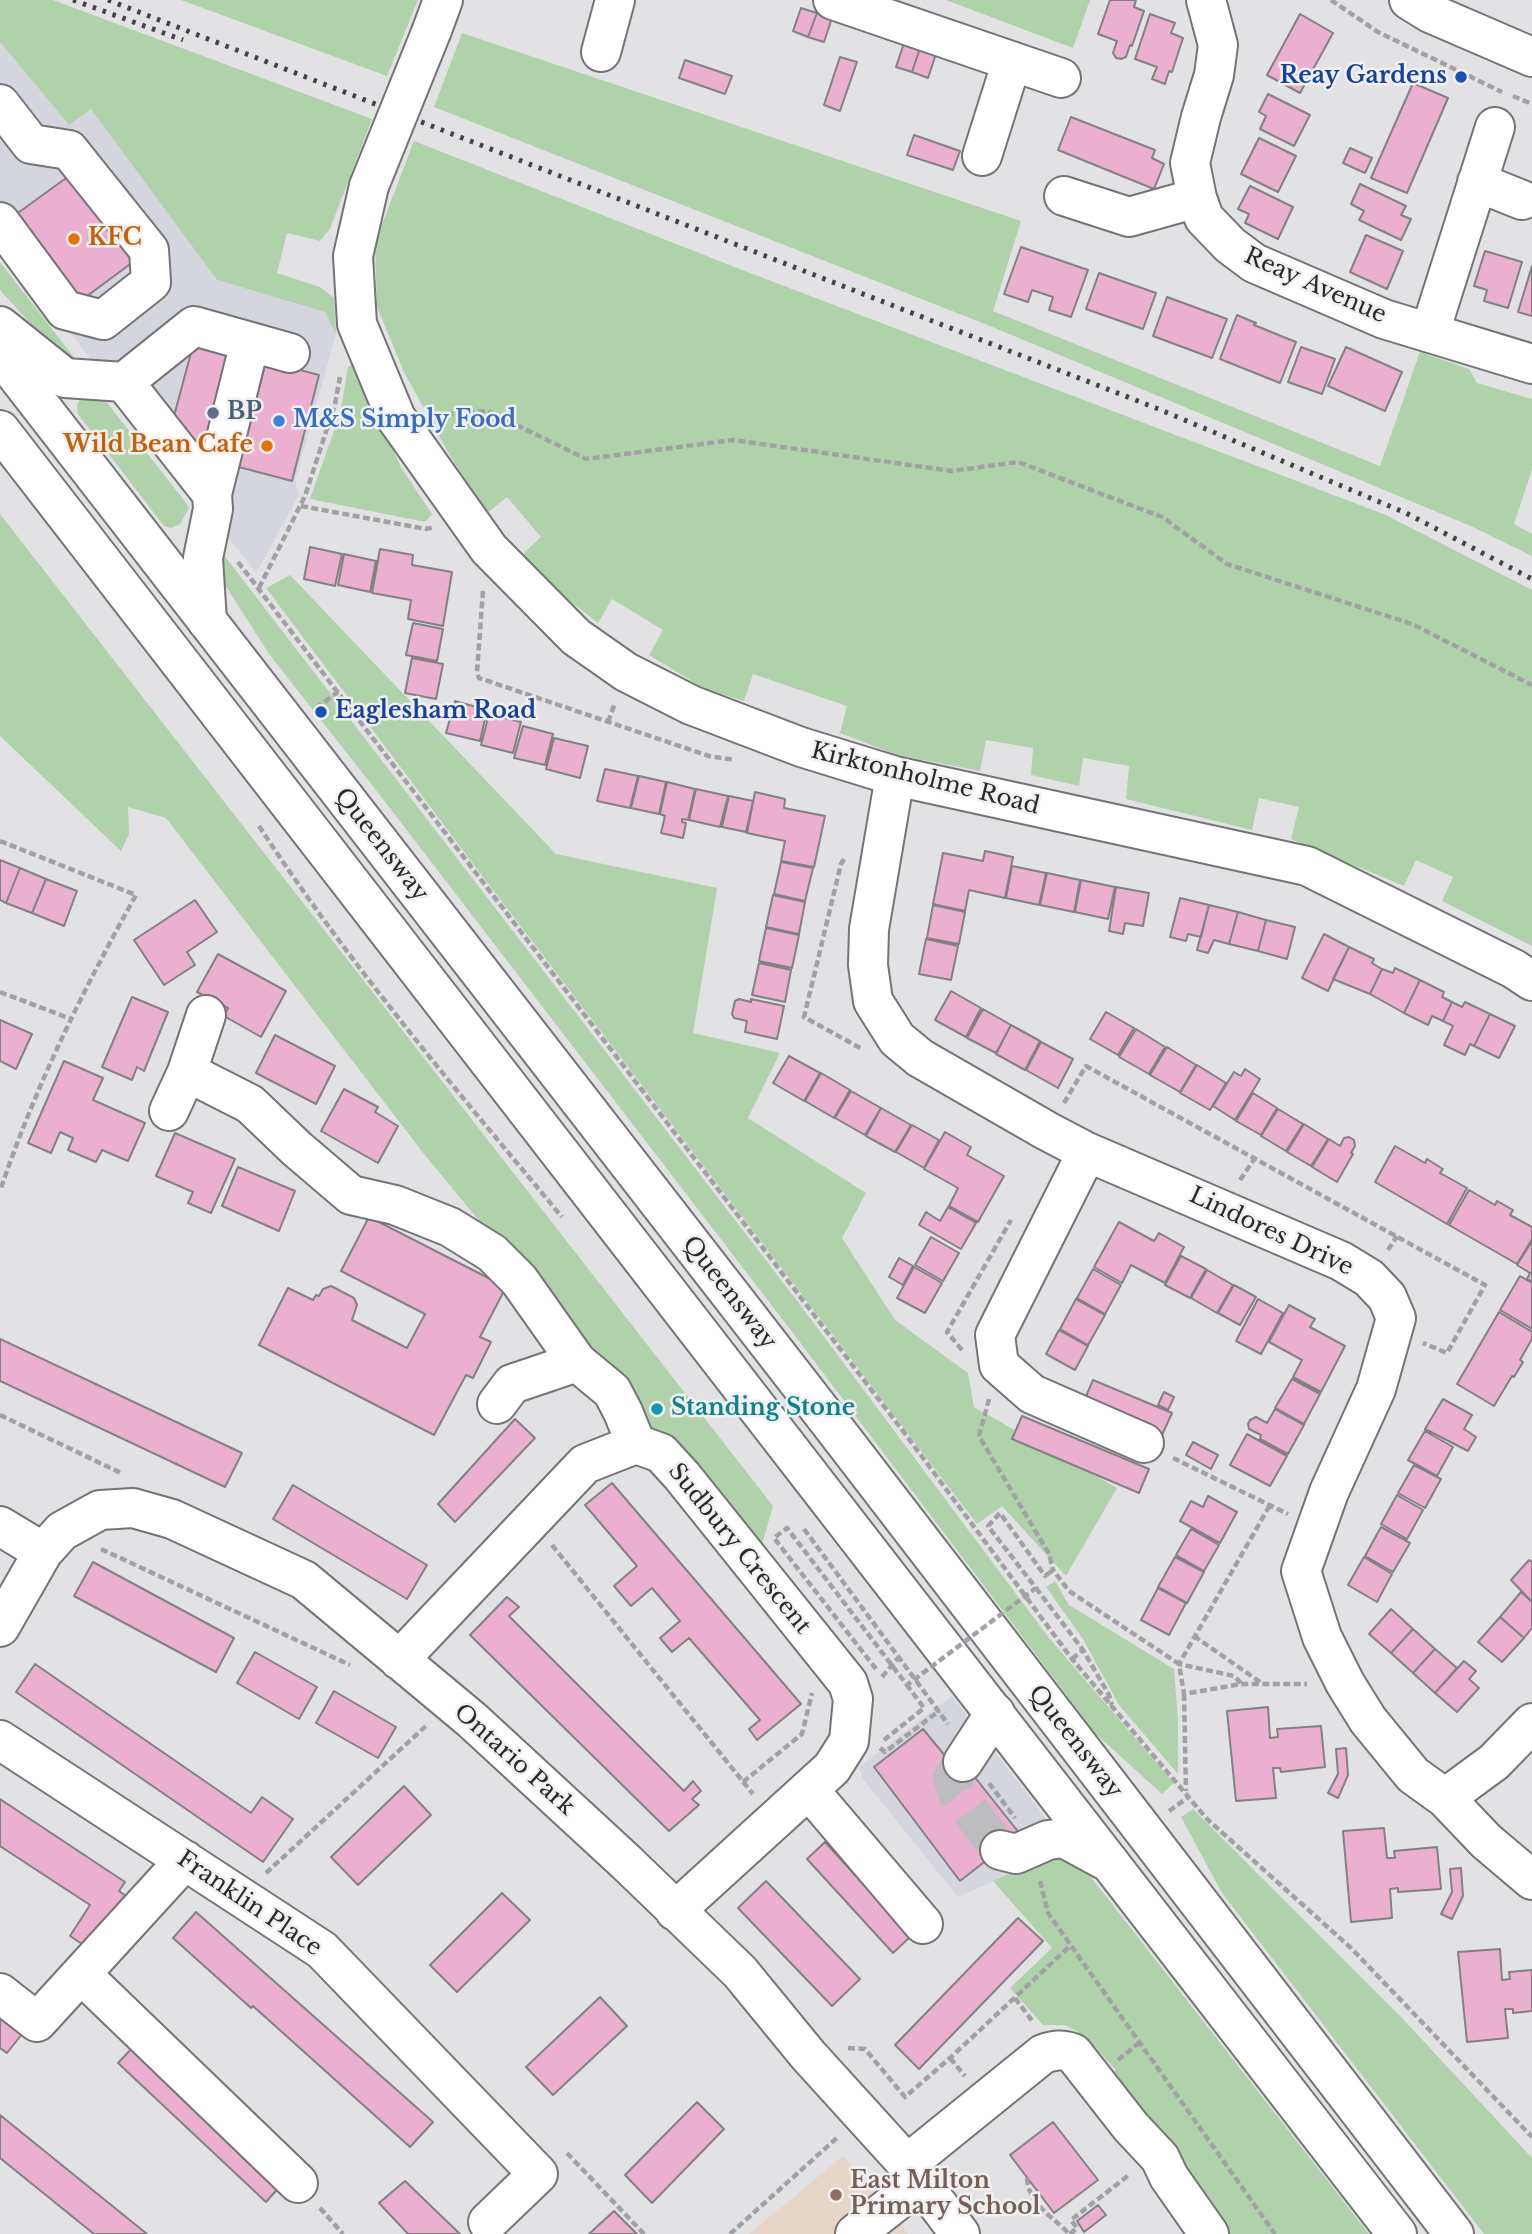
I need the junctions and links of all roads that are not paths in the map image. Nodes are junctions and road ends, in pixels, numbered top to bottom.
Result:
1 (615, 0) edge
2 (833, 0) edge
3 (1206, 0) edge
4 (1409, 0) edge
5 (438, 15) edge
6 (601, 52) dead end
7 (1532, 57) edge
8 (1012, 61) junction
9 (1061, 78) dead end
10 (0, 104) edge
11 (1496, 127) dead end
12 (982, 156) dead end
13 (1477, 182) junction
14 (1064, 196) dead end
15 (1197, 198) junction
16 (1522, 200) dead end
17 (0, 222) edge
18 (0, 326) edge
19 (1430, 332) junction
20 (250, 342) junction
21 (290, 353) dead end
22 (0, 354) edge
23 (1532, 365) edge
24 (124, 382) junction
25 (0, 430) edge
26 (210, 510) junction
27 (207, 621) junction
28 (895, 776) junction
29 (1532, 981) edge
30 (206, 1015) dead end
31 (187, 1072) junction
32 (169, 1111) dead end
33 (1087, 1152) junction
34 (577, 1362) junction
35 (497, 1404) dead end
36 (1144, 1443) road end
37 (636, 1444) junction
38 (0, 1526) edge
39 (52, 1541) junction
40 (0, 1627) edge
41 (399, 1660) junction
42 (995, 1713) junction
43 (1532, 1723) edge
44 (0, 1740) edge
45 (966, 1759) tunnel mouth
46 (808, 1790) junction
47 (1445, 1798) junction
48 (1017, 1847) road end
49 (185, 1860) junction
50 (1110, 1863) junction
51 (1532, 1880) edge
52 (675, 1911) junction
53 (923, 1924) dead end
54 (81, 1974) junction
55 (0, 1993) edge
56 (914, 2173) junction
57 (298, 2183) dead end
58 (488, 2222) dead end
59 (855, 2234) edge
60 (960, 2234) edge
61 (1209, 2234) edge
62 (1397, 2234) edge
63 (1454, 2234) edge

1 - 6 main road
2 - 8 main road
3 - 15 main road, Reay Avenue
4 - 7 main road
5 - 28 main road, Kirktonholme Road, bridge
8 - 9 main road
8 - 12 main road
10 - 17 main road
11 - 13 main road
13 - 16 main road
13 - 19 main road
14 - 15 main road
15 - 19 main road, Reay Avenue
18 - 24 main road
19 - 23 main road, Reay Avenue
20 - 21 main road
20 - 24 main road
20 - 26 main road
22 - 27 main road, Queensway
24 - 26 main road
25 - 42 main road, Queensway
26 - 27 main road
27 - 63 main road, Queensway
28 - 29 main road, Kirktonholme Road
28 - 33 main road, Lindores Drive
30 - 31 main road
31 - 32 main road
31 - 34 main road
33 - 36 main road
33 - 47 main road, Lindores Drive
34 - 35 main road
34 - 37 main road
37 - 41 main road
37 - 46 main road, Sudbury Crescent
38 - 39 main road
39 - 40 main road
39 - 41 main road, Ontario Park
41 - 52 main road, Ontario Park
42 - 45 main road
42 - 50 main road, Queensway
43 - 47 main road
44 - 49 main road, Franklin Place
46 - 52 main road, Sudbury Crescent
46 - 53 main road
47 - 51 main road, Lindores Drive
48 - 50 main road
49 - 54 main road
49 - 58 main road, Franklin Place
50 - 62 main road, Queensway
52 - 56 main road, Ontario Park
54 - 55 main road
54 - 57 main road
56 - 59 main road
56 - 60 main road, Ontario Park
56 - 61 main road

